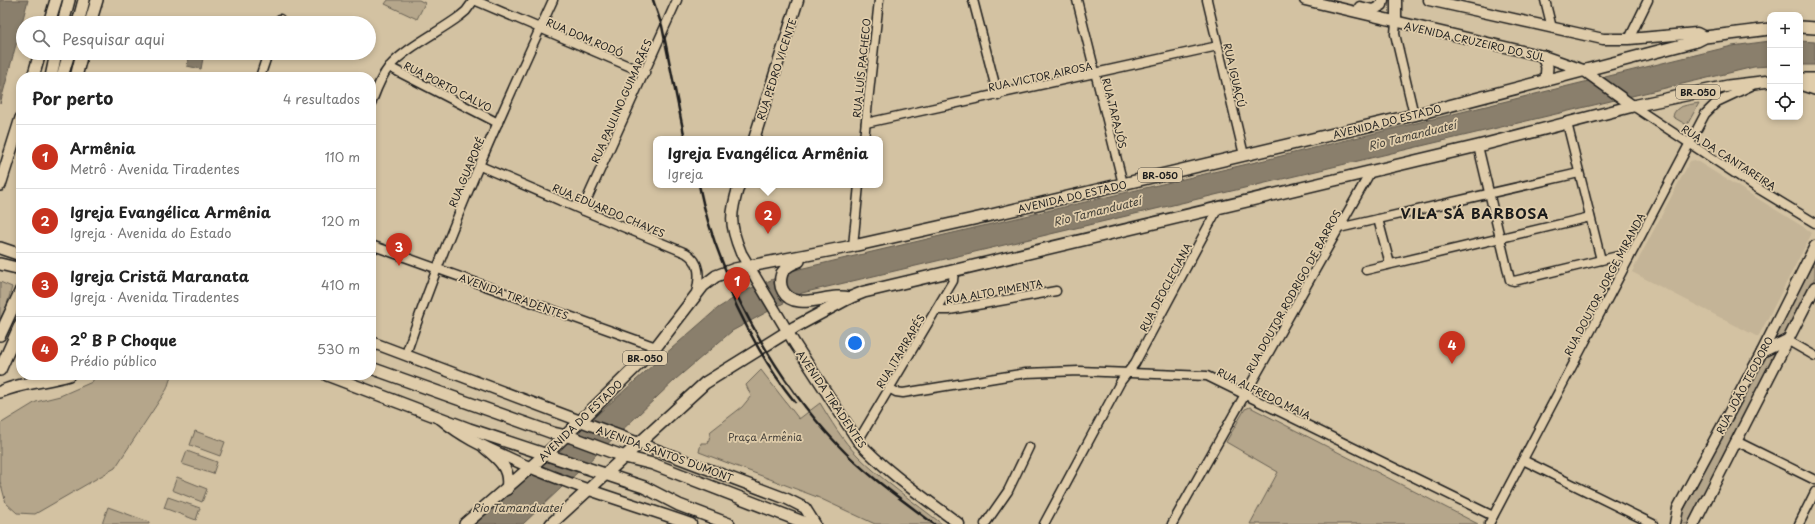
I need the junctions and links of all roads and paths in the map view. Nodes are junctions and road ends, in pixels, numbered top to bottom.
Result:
1 (56, 0) edge
2 (69, 0) edge
3 (84, 0) edge
4 (97, 0) edge
5 (474, 0) edge
6 (553, 0) edge
7 (677, 0) edge
8 (798, 0) edge
9 (879, 0) edge
10 (973, 0) edge
11 (1077, 0) edge
12 (1207, 0) edge
13 (1327, 0) edge
14 (1383, 0) edge
15 (1396, 0) edge
16 (1429, 0) edge
17 (1545, 0) edge
18 (1648, 0) edge
19 (1313, 1) edge
20 (51, 16) edge
21 (65, 16) edge
22 (80, 16) edge
23 (92, 16) edge
24 (1396, 22) junction
25 (1803, 27) edge
26 (540, 28) junction
27 (1552, 28) junction
28 (1815, 28) edge
29 (1767, 29) edge
30 (1705, 37) junction
31 (1629, 39) junction
32 (1218, 46) junction
33 (1543, 56) junction
34 (38, 60) edge
35 (55, 60) edge
36 (67, 60) edge
37 (80, 60) edge
38 (266, 60) edge
39 (389, 67) junction
40 (1583, 70) junction
41 (34, 72) edge
42 (53, 72) edge
43 (63, 72) edge
44 (78, 72) edge
45 (262, 72) edge
46 (645, 73) junction
47 (1095, 74) junction
48 (1803, 79) edge
49 (1815, 79) edge
50 (1546, 80) junction
51 (1767, 81) edge
52 (1803, 85) edge
53 (1815, 90) edge
54 (376, 92) edge
55 (998, 96) junction
56 (1633, 106) junction
57 (1414, 115) junction
58 (498, 123) junction
59 (866, 123) junction
60 (1567, 123) junction
61 (16, 134) edge
62 (755, 136) edge
63 (864, 136) edge
64 (1690, 143) junction
65 (1478, 146) junction
66 (1244, 155) junction
67 (480, 166) junction
68 (1371, 171) junction
69 (1579, 173) junction
70 (1123, 184) junction
71 (0, 185) edge
72 (738, 188) edge
73 (859, 188) edge
74 (1489, 194) junction
75 (1218, 208) junction
76 (582, 210) junction
77 (1590, 216) junction
78 (1378, 219) junction
79 (1815, 223) edge
80 (1339, 228) junction
81 (1500, 238) junction
82 (853, 246) junction
83 (1815, 246) edge
84 (376, 247) edge
85 (0, 248) edge
86 (16, 253) edge
87 (812, 254) junction
88 (1629, 258) junction
89 (1601, 260) junction
90 (0, 264) edge
91 (1390, 264) junction
92 (749, 266) junction
93 (16, 268) edge
94 (437, 268) junction
95 (954, 270) junction
96 (1366, 270) dead end
97 (1815, 287) edge
98 (1056, 291) dead end
99 (696, 295) junction
100 (849, 298) junction
101 (16, 301) edge
102 (936, 310) junction
103 (788, 332) junction
104 (16, 334) edge
105 (0, 335) edge
106 (1787, 340) junction
107 (376, 344) edge
108 (656, 348) junction
109 (1762, 352) junction
110 (406, 354) junction
111 (1815, 356) edge
112 (0, 370) edge
113 (376, 370) edge
114 (1126, 373) junction
115 (44, 380) edge
116 (340, 380) edge
117 (889, 388) junction
118 (0, 392) edge
119 (1246, 394) junction
120 (442, 420) junction
121 (583, 422) junction
122 (568, 436) junction
123 (858, 441) junction
124 (1736, 441) junction
125 (638, 444) junction
126 (484, 447) junction
127 (1029, 447) dead end
128 (546, 456) junction
129 (625, 456) junction
130 (1523, 460) junction
131 (532, 469) junction
132 (607, 474) junction
133 (1815, 480) edge
134 (507, 489) junction
135 (589, 490) junction
136 (1815, 492) edge
137 (1493, 516) junction
138 (1673, 523) edge
139 (465, 524) edge
140 (551, 524) edge
141 (690, 524) edge
142 (729, 524) edge
143 (808, 524) edge
144 (816, 524) edge
145 (959, 524) edge
146 (985, 524) edge
147 (1044, 524) edge
148 (1172, 524) edge
149 (1489, 524) edge
150 (1653, 524) edge
151 (1694, 524) edge
152 (1799, 524) edge

1 - 20 highway
2 - 21 highway
3 - 22 highway
4 - 23 highway
5 - 26 street, RUA DOM RODÓ
5 - 39 street
6 - 26 street, RUA GUAPORÉ
7 - 46 street, RUA PAULINO GUIMARÃES
8 - 62 main road, RUA PEDRO VICENTE
9 - 59 street, RUA LUÍS PACHECO
10 - 55 street
11 - 47 street, RUA TAPAJÓS
12 - 32 street, RUA IGUAÇÚ
13 - 14 main road
15 - 24 main road
16 - 27 main road
17 - 27 street
18 - 31 street
19 - 24 main road, AVENIDA CRUZEIRO DO SUL
24 - 33 main road, AVENIDA CRUZEIRO DO SUL
24 - 57 street
25 - 28 highway
26 - 46 street, RUA DOM RODÓ
26 - 58 street, RUA GUAPORÉ
27 - 31 main road
29 - 30 highway, AVENIDA DO ESTADO / BR-050
30 - 31 main road
30 - 40 highway, AVENIDA DO ESTADO / BR-050
32 - 47 street, RUA VICTOR AIROSA
32 - 66 street, RUA IGUAÇÚ
33 - 40 main road, AVENIDA CRUZEIRO DO SUL
33 - 50 highway
34 - 41 highway
35 - 42 highway
36 - 43 highway
37 - 44 highway
38 - 45 street
39 - 54 street
39 - 58 street, RUA PORTO CALVO
40 - 50 highway, AVENIDA DO ESTADO / BR-050
40 - 56 main road, AVENIDA CRUZEIRO DO SUL
46 - 76 street, RUA PAULINO GUIMARÃES
47 - 55 street, RUA VICTOR AIROSA
47 - 70 street, RUA TAPAJÓS
48 - 49 highway
50 - 57 highway, AVENIDA DO ESTADO / BR-050
51 - 56 highway, BR-050
51 - 64 street, RUA DOUTOR JORGE MIRANDA
52 - 53 highway
55 - 59 street, RUA VICTOR AIROSA
56 - 60 highway, BR-050
56 - 64 street, RUA DA CANTAREIRA
57 - 66 highway, AVENIDA DO ESTADO / BR-050
58 - 67 street, RUA GUAPORÉ
59 - 63 street, RUA LUÍS PACHECO
60 - 65 highway, BR-050
60 - 69 street
61 - 71 highway
64 - 79 street, RUA DA CANTAREIRA
64 - 88 street, RUA DOUTOR JORGE MIRANDA
65 - 68 highway, BR-050
65 - 74 street
66 - 70 highway, AVENIDA DO ESTADO / BR-050
67 - 76 street, RUA EDUARDO CHAVES
67 - 94 street, RUA GUAPORÉ
68 - 75 highway, BR-050
68 - 80 street, RUA DOUTOR RODRIGO DE BARROS
69 - 74 street
69 - 77 street
70 - 82 highway, AVENIDA DO ESTADO / BR-050
72 - 92 main road
73 - 82 street
74 - 78 street
74 - 81 street
75 - 95 highway, BR-050
75 - 114 street, RUA DEOCLECIANA
76 - 99 street, RUA EDUARDO CHAVES
77 - 81 street
77 - 89 street
78 - 80 street
78 - 91 street
80 - 119 street, RUA DOUTOR RODRIGO DE BARROS
81 - 89 street
81 - 91 street
82 - 87 highway, AVENIDA DO ESTADO / BR-050
83 - 109 main road, RUA JOÃO TEODORO
84 - 94 street, AVENIDA TIRADENTES
85 - 86 highway
87 - 92 highway, AVENIDA DO ESTADO / BR-050
87 - 100 highway
88 - 89 street
88 - 130 street, RUA DOUTOR JORGE MIRANDA
90 - 93 highway
91 - 96 street
92 - 99 highway, AVENIDA DO ESTADO / BR-050
92 - 103 main road, AVENIDA TIRADENTES
94 - 108 street, AVENIDA TIRADENTES
94 - 110 street, RUA GUAPORÉ
95 - 100 highway, BR-050
95 - 102 street, RUA ITAPIRAPÉS
97 - 106 main road, RUA JOÃO TEODORO
98 - 102 street, RUA ALTO PIMENTA
99 - 108 highway, AVENIDA DO ESTADO / BR-050
100 - 103 highway, BR-050
101 - 105 highway
102 - 117 street, RUA ITAPIRAPÉS
103 - 123 main road, AVENIDA TIRADENTES
103 - 125 highway, BR-050
104 - 112 highway
106 - 109 main road
106 - 111 street
106 - 124 main road, RUA JOÃO TEODORO
107 - 110 main road, AVENIDA SANTOS DUMONT
108 - 121 highway, AVENIDA DO ESTADO / BR-050
109 - 138 main road, RUA JOÃO TEODORO
110 - 121 main road, AVENIDA SANTOS DUMONT
113 - 122 highway, AVENIDA SANTOS DUMONT
114 - 117 street, RUA ALFREDO MAIA
114 - 119 street, RUA ALFREDO MAIA
114 - 147 street, RUA DEOCLECIANA
115 - 118 highway
116 - 120 highway
117 - 123 street, RUA ITAPIRAPÉS
119 - 137 street, RUA ALFREDO MAIA
119 - 148 street, RUA DOUTOR RODRIGO DE BARROS
120 - 126 main road
120 - 128 highway
121 - 122 highway, AVENIDA DO ESTADO / BR-050
121 - 125 main road, AVENIDA SANTOS DUMONT
122 - 128 highway, AVENIDA DO ESTADO / BR-050
122 - 129 highway, AVENIDA SANTOS DUMONT
123 - 145 main road, AVENIDA TIRADENTES
124 - 133 street
124 - 151 main road, RUA JOÃO TEODORO
125 - 129 highway, BR-050
125 - 144 main road, AVENIDA SANTOS DUMONT
126 - 131 main road
126 - 134 highway
127 - 146 street
128 - 131 highway, AVENIDA DO ESTADO / BR-050
128 - 132 highway
129 - 132 highway, BR-050
129 - 143 highway, AVENIDA SANTOS DUMONT
130 - 137 street, RUA DOUTOR JORGE MIRANDA
130 - 150 street
131 - 134 highway, AVENIDA DO ESTADO / BR-050
131 - 135 main road
132 - 135 highway, BR-050
132 - 142 highway
134 - 139 highway, AVENIDA DO ESTADO / BR-050
135 - 140 highway, BR-050
135 - 141 main road
136 - 152 street
137 - 149 street, RUA DOUTOR JORGE MIRANDA

